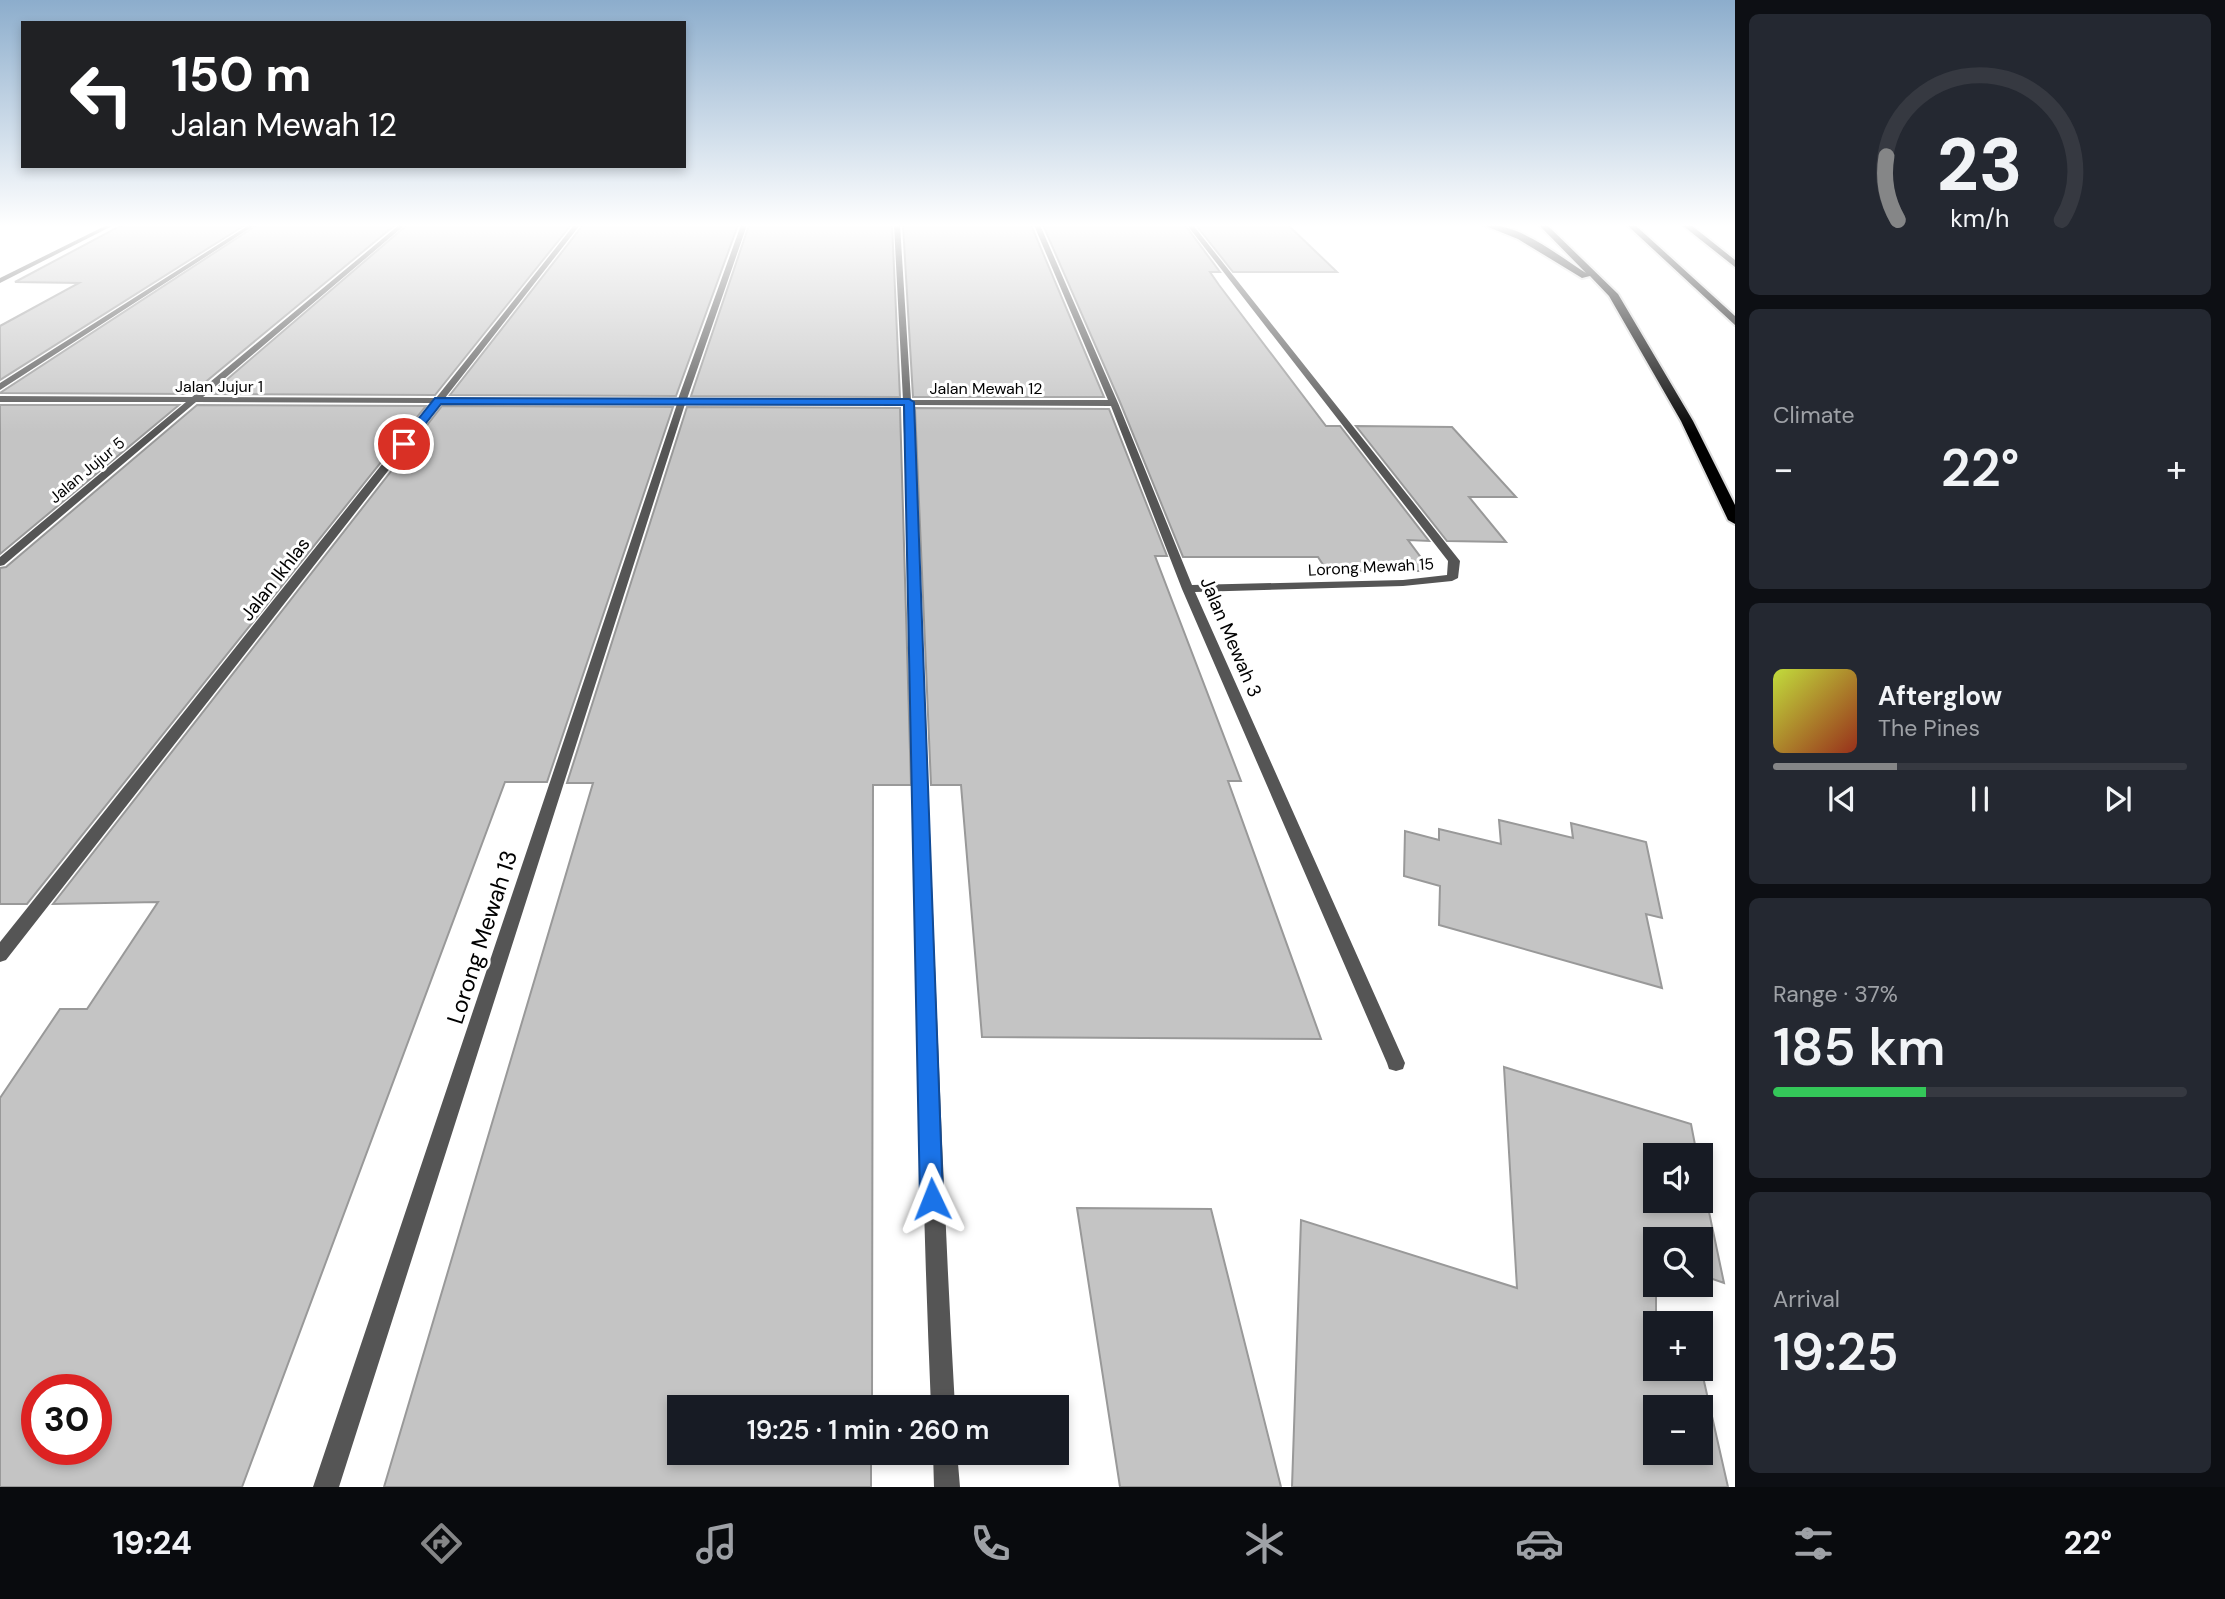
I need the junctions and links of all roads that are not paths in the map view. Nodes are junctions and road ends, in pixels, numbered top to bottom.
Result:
1 (144, 294) edge
2 (320, 294) edge
3 (522, 294) edge
4 (720, 294) edge
5 (902, 294) edge
6 (1067, 294) edge
7 (1244, 294) edge
8 (1613, 294) edge
9 (1706, 294) edge
10 (1735, 322) edge
11 (0, 387) edge
12 (0, 399) edge
13 (194, 400) junction
14 (438, 401) junction
15 (682, 401) junction
16 (909, 402) junction
17 (1114, 402) junction
18 (1735, 520) edge
19 (0, 564) edge
20 (1188, 589) junction
21 (0, 955) edge
22 (1396, 1063) dead end
23 (942, 1395) edge
24 (946, 1465) edge
25 (326, 1487) edge
26 (947, 1487) edge

1 - 11 street
2 - 13 street, Jalan Jujur 5
3 - 14 street, Jalan Ikhlas
4 - 15 street, Lorong Mewah 13
5 - 16 street
6 - 17 street, Jalan Mewah 3
7 - 20 street, Lorong Mewah 15
8 - 18 highway
9 - 10 highway
12 - 13 street, Jalan Jujur 1
13 - 14 street, Jalan Jujur 1
13 - 19 street, Jalan Jujur 5
14 - 15 street, Jalan Mewah 12
14 - 21 street, Jalan Ikhlas
15 - 16 street, Jalan Mewah 12
15 - 25 street, Lorong Mewah 13
16 - 17 street, Jalan Mewah 12
16 - 23 street
17 - 20 street, Jalan Mewah 3
20 - 22 street, Jalan Mewah 3
24 - 26 street

